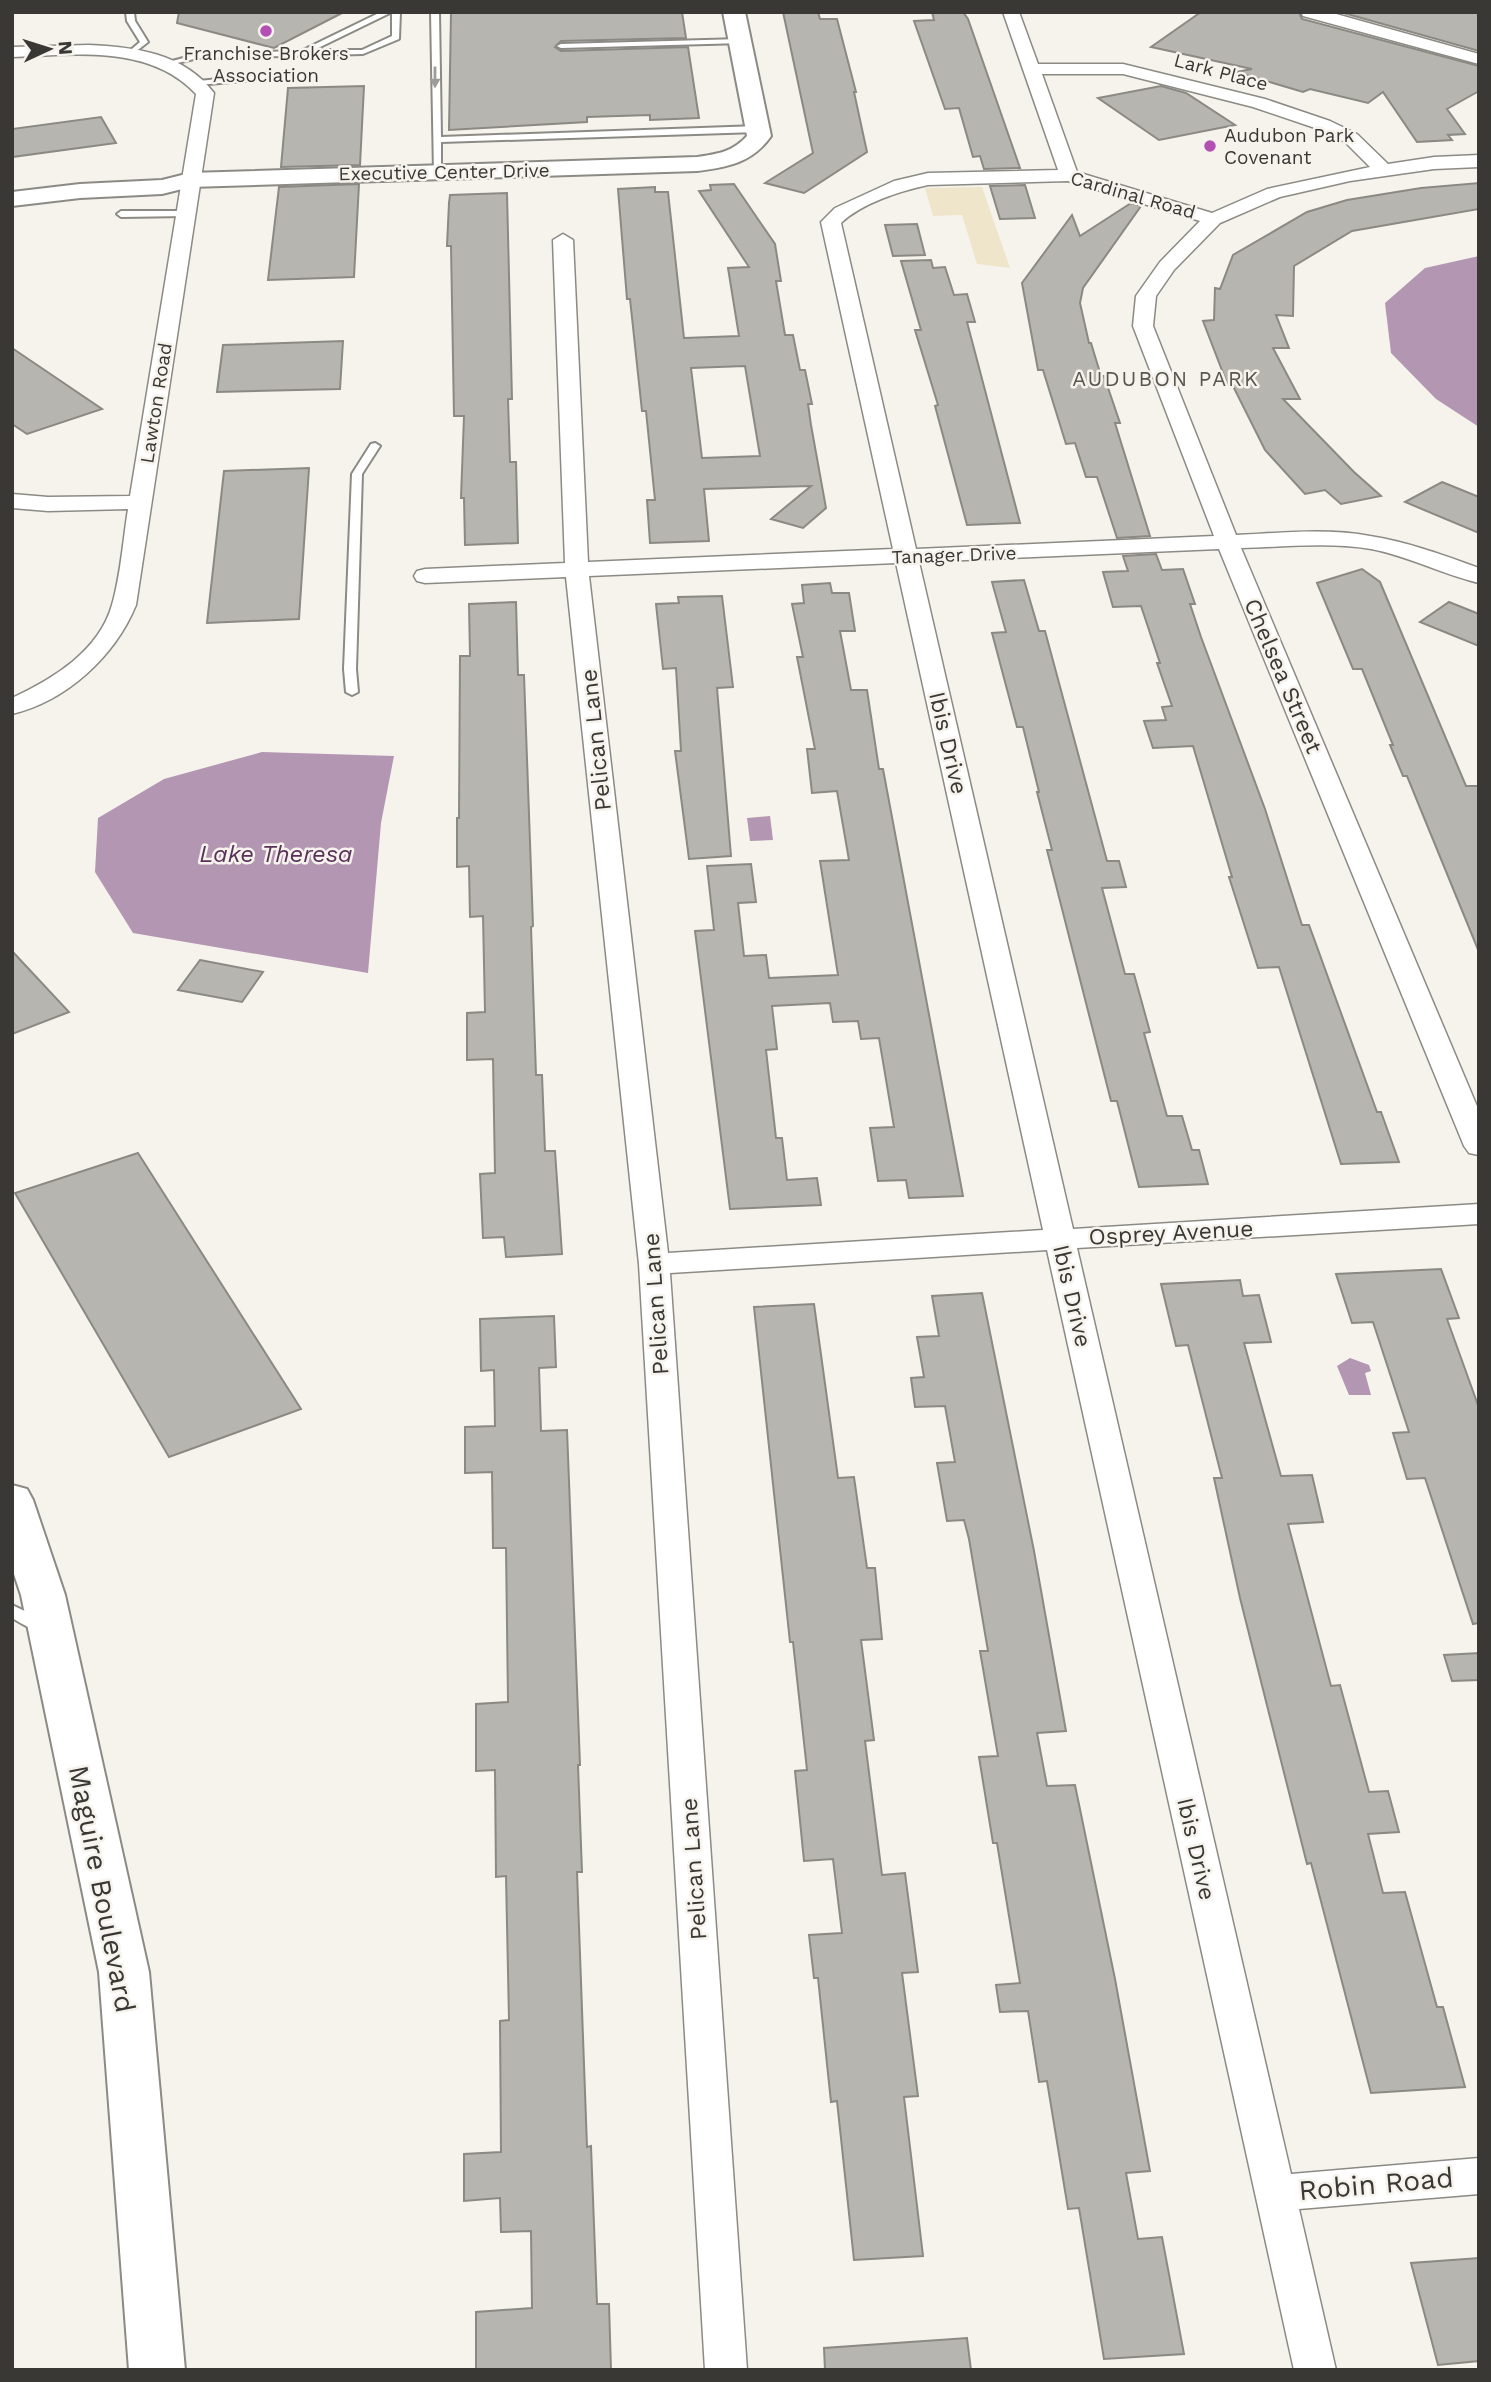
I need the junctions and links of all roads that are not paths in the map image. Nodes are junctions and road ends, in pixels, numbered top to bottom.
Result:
1 (130, 12) edge
2 (388, 12) edge
3 (396, 12) edge
4 (435, 12) edge
5 (734, 12) edge
6 (1011, 12) edge
7 (1309, 12) edge
8 (741, 41) junction
9 (561, 46) dead end
10 (12, 52) edge
11 (302, 53) junction
12 (130, 54) junction
13 (1479, 59) edge
14 (169, 63) junction
15 (1032, 69) junction
16 (261, 77) dead end
17 (198, 83) junction
18 (758, 130) junction
19 (438, 140) junction
20 (1479, 161) edge
21 (1382, 169) junction
22 (437, 171) junction
23 (1069, 175) junction
24 (190, 180) junction
25 (12, 186) edge
26 (12, 199) edge
27 (121, 214) dead end
28 (185, 214) junction
29 (1213, 219) junction
30 (831, 222) joint
31 (563, 240) dead end
32 (375, 446) dead end
33 (12, 501) edge
34 (141, 502) junction
35 (1228, 544) junction
36 (906, 557) junction
37 (577, 570) junction
38 (425, 576) dead end
39 (1479, 576) edge
40 (352, 692) dead end
41 (12, 707) edge
42 (1479, 1146) edge
43 (1479, 1214) edge
44 (1059, 1239) junction
45 (654, 1264) junction
46 (12, 1500) edge
47 (22, 1563) edge
48 (31, 1620) edge
49 (1479, 2176) edge
50 (1274, 2193) junction
51 (157, 2370) edge
52 (726, 2370) edge
53 (1315, 2370) edge

1 - 12 lane
2 - 11 lane
3 - 11 lane
4 -> 19 lane
5 - 8 street
6 - 15 street
7 - 13 street
8 - 9 lane
8 - 18 street
10 - 12 street
11 - 14 lane
12 - 14 street
14 - 17 street
15 - 21 street, Lark Place
15 - 23 street
16 - 17 lane
17 - 24 street, Lawton Road
18 - 19 lane
18 - 22 street, Executive Center Drive
19 - 22 lane
20 - 21 street, Cardinal Road
21 - 29 street, Cardinal Road
22 - 24 street, Executive Center Drive
23 - 29 street, Cardinal Road
23 - 30 street, Cardinal Road
24 - 25 street, Executive Center Drive
24 - 26 street, Executive Center Drive
24 - 28 street, Lawton Road
27 - 28 lane
28 - 34 street, Lawton Road
29 - 35 street, Chelsea Street
30 - 36 street, Ibis Drive
31 - 37 street, Pelican Lane
32 - 40 lane
33 - 34 street
34 - 41 street, Lawton Road
35 - 36 street, Tanager Drive
35 - 39 street, Tanager Drive
35 - 42 street, Chelsea Street
36 - 37 street, Tanager Drive
36 - 44 street, Ibis Drive
37 - 38 street, Tanager Drive
37 - 45 street, Pelican Lane
43 - 44 street, Osprey Avenue
44 - 45 street, Osprey Avenue
44 - 50 street, Ibis Drive
45 - 52 street, Pelican Lane
46 - 47 street, Maguire Boulevard
47 - 48 street, Maguire Boulevard
48 - 51 street, Maguire Boulevard
49 - 50 street, Robin Road
50 - 53 street, Ibis Drive

